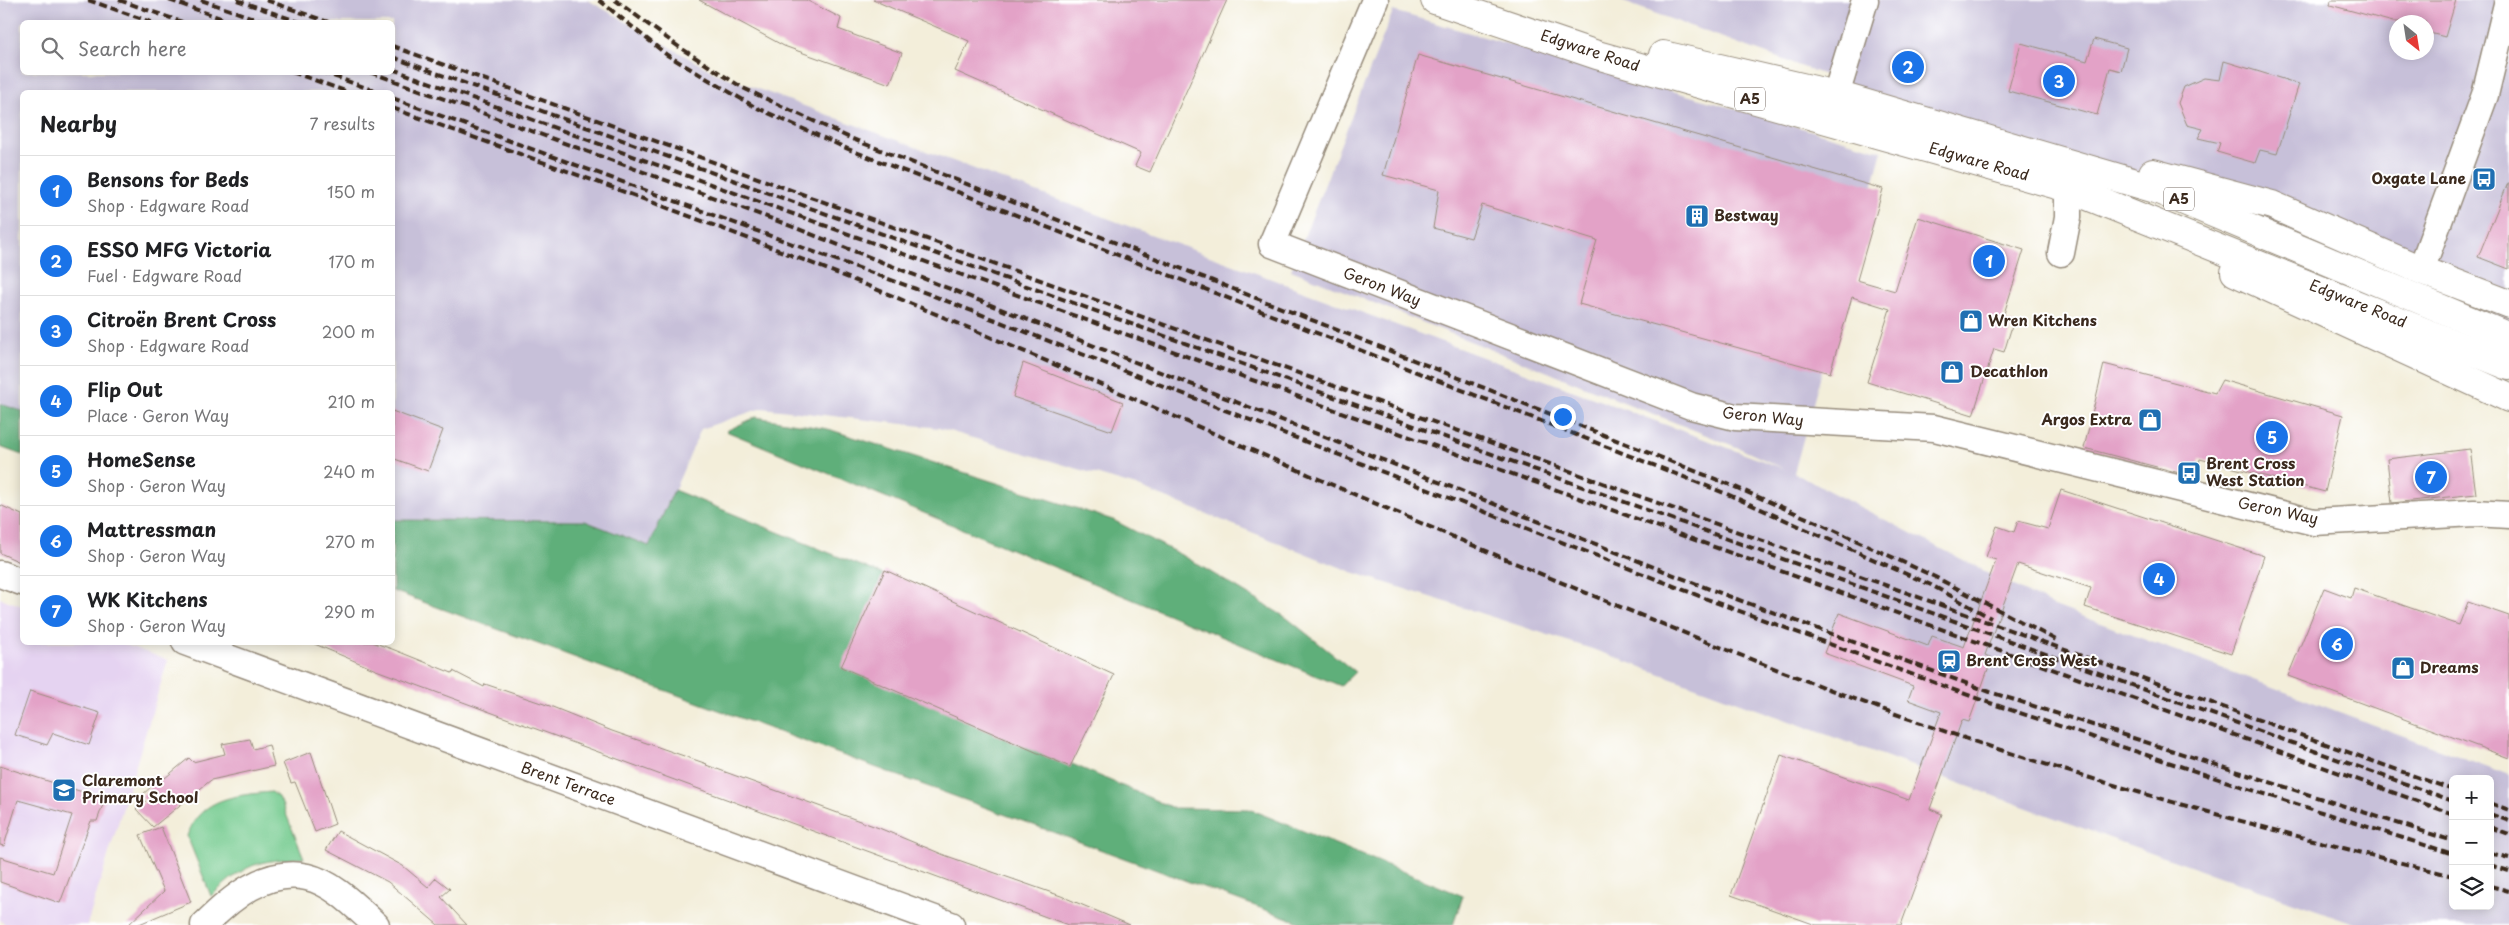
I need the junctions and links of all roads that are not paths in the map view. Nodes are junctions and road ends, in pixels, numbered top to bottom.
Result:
1 (1375, 0) edge
2 (1435, 0) edge
3 (1488, 0) edge
4 (1864, 0) edge
5 (2508, 0) edge
6 (1836, 95) junction
7 (2068, 188) junction
8 (2061, 253) dead end
9 (2421, 270) junction
10 (2509, 304) edge
11 (2509, 338) edge
12 (2509, 366) edge
13 (2508, 398) edge
14 (2509, 515) edge
15 (0, 574) edge
16 (20, 581) edge
17 (193, 645) edge
18 (204, 925) edge
19 (376, 925) edge
20 (952, 925) edge

1 - 14 street, Geron Way
2 - 7 main road, Edgware Road / A5
3 - 6 main road, Edgware Road / A5
4 - 6 street
5 - 9 street
6 - 9 main road
6 - 11 main road, Edgware Road / A5
7 - 8 street
7 - 12 main road, Edgware Road / A5
7 - 13 main road
9 - 10 main road
15 - 16 street
17 - 20 street, Brent Terrace
18 - 19 street

